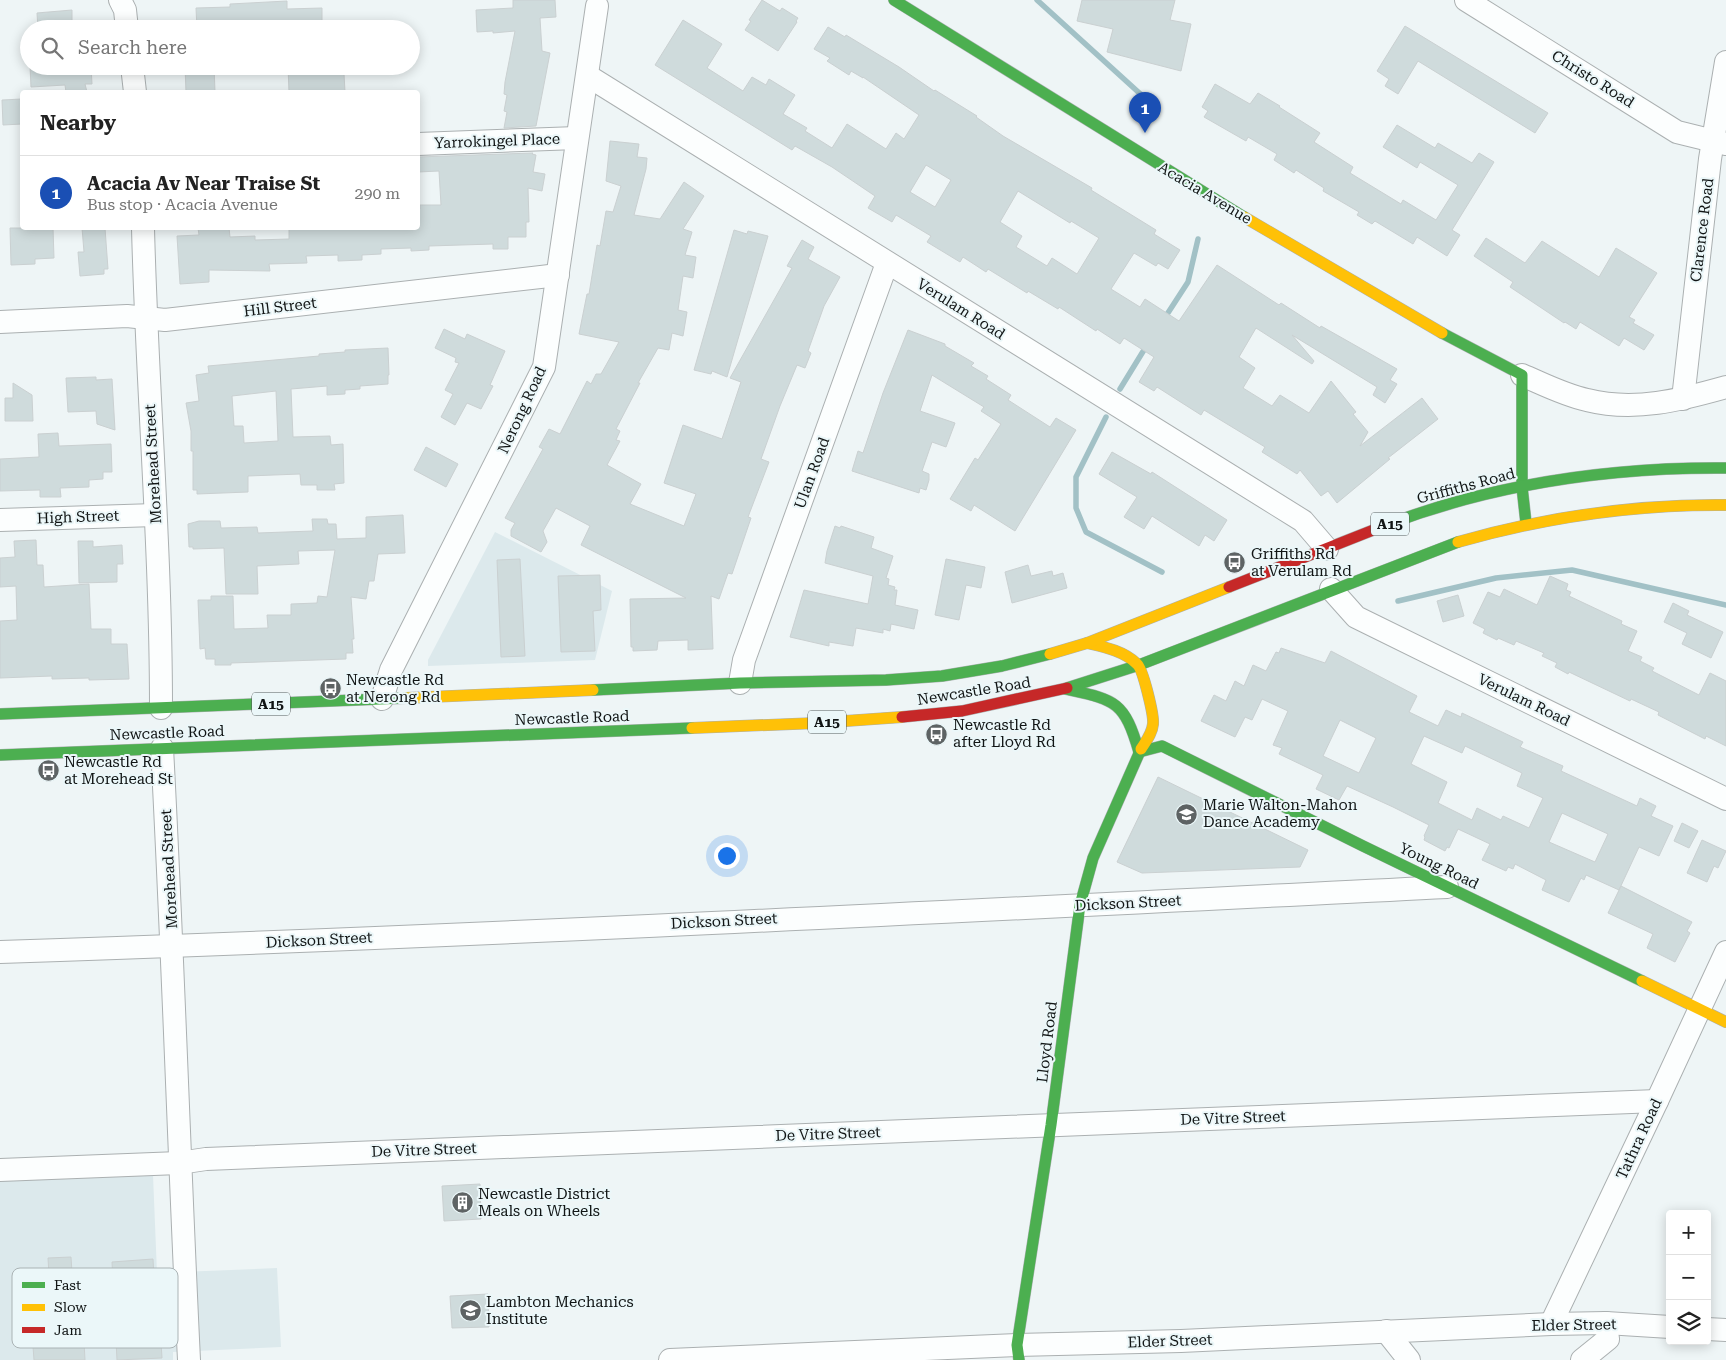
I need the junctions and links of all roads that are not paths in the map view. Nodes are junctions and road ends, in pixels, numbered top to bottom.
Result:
1 (120, 0) edge
2 (894, 0) edge
3 (1466, 0) edge
4 (598, 6) dead end
5 (126, 20) edge
6 (1726, 62) edge
7 (133, 75) edge
8 (588, 76) junction
9 (135, 90) edge
10 (578, 138) junction
11 (1720, 142) edge
12 (420, 144) edge
13 (143, 230) edge
14 (887, 263) junction
15 (558, 275) junction
16 (145, 318) junction
17 (0, 322) edge
18 (1522, 375) junction
19 (1726, 387) edge
20 (1683, 399) junction
21 (1726, 468) edge
22 (1522, 486) junction
23 (1726, 505) edge
24 (156, 515) junction
25 (0, 520) edge
26 (1526, 523) junction
27 (1327, 549) junction
28 (1331, 589) junction
29 (1087, 643) junction
30 (1139, 665) junction
31 (740, 683) junction
32 (1065, 689) junction
33 (382, 704) junction
34 (161, 713) junction
35 (0, 714) edge
36 (162, 743) junction
37 (1139, 752) junction
38 (0, 755) edge
39 (1726, 799) edge
40 (1447, 886) junction
41 (1080, 905) junction
42 (172, 946) junction
43 (0, 952) edge
44 (1726, 952) edge
45 (1699, 1008) junction
46 (1726, 1022) edge
47 (1657, 1101) junction
48 (1051, 1125) junction
49 (180, 1163) junction
50 (0, 1170) edge
51 (1606, 1323) junction
52 (1551, 1324) junction
53 (1666, 1327) edge
54 (1711, 1329) edge
55 (1726, 1330) edge
56 (1386, 1331) junction
57 (1018, 1352) edge
58 (189, 1360) edge
59 (670, 1360) edge
60 (1409, 1360) edge
61 (1582, 1360) edge

1 - 5 street
2 - 18 main road, Acacia Avenue
3 - 11 street, Christo Road
4 - 8 street, Nerong Road
6 - 11 street, Clarence Road
7 - 9 street
8 - 10 street, Nerong Road
8 - 14 street, Verulam Road
10 - 12 street, Yarrokingel Place
10 - 15 street, Nerong Road
11 - 20 street, Clarence Road
13 - 16 street, Morehead Street
14 - 27 street, Verulam Road
14 - 31 street, Ulan Road
15 - 16 street, Hill Street
15 - 33 street, Nerong Road
16 - 17 street, Hill Street
16 - 24 street, Morehead Street
18 - 20 street, Acacia Avenue
18 - 22 main road
19 - 20 street, Acacia Avenue
21 - 22 main road, Griffiths Road / A15
22 - 26 main road
22 - 27 main road, Griffiths Road / A15
23 - 26 main road, A15
24 - 25 street, High Street
24 - 34 street, Morehead Street
26 - 28 main road, A15
27 - 29 main road, Griffiths Road / A15
28 - 30 main road, A15
28 - 39 street, Verulam Road
29 - 30 main road
29 - 31 main road, Newcastle Road / A15
30 - 32 main road, Newcastle Road / A15
30 - 37 main road, Lloyd Road
31 - 33 main road, Newcastle Road / A15
32 - 36 main road, Newcastle Road / A15
32 - 37 main road
33 - 34 main road, Newcastle Road / A15
34 - 35 main road, Newcastle Road / A15
36 - 38 main road, Newcastle Road / A15
36 - 42 street, Morehead Street
37 - 40 main road, Young Road
37 - 41 main road, Lloyd Road
40 - 41 street, Dickson Street
40 - 45 main road, Young Road
41 - 42 street, Dickson Street
41 - 48 main road, Lloyd Road
42 - 43 street, Dickson Street
42 - 49 street, Morehead Street
44 - 45 street, Tathra Road
45 - 46 main road, Young Road
45 - 47 street, Tathra Road
47 - 48 street, De Vitre Street
47 - 52 street, Tathra Road
48 - 49 street, De Vitre Street
48 - 57 main road, Lloyd Road
49 - 50 street, De Vitre Street
49 - 58 street, Morehead Street
51 - 52 street, Elder Street
51 - 53 street, Elder Street
51 - 61 street
52 - 56 street, Elder Street
54 - 55 street
56 - 57 street, Elder Street
56 - 60 street
57 - 59 street, Elder Street

